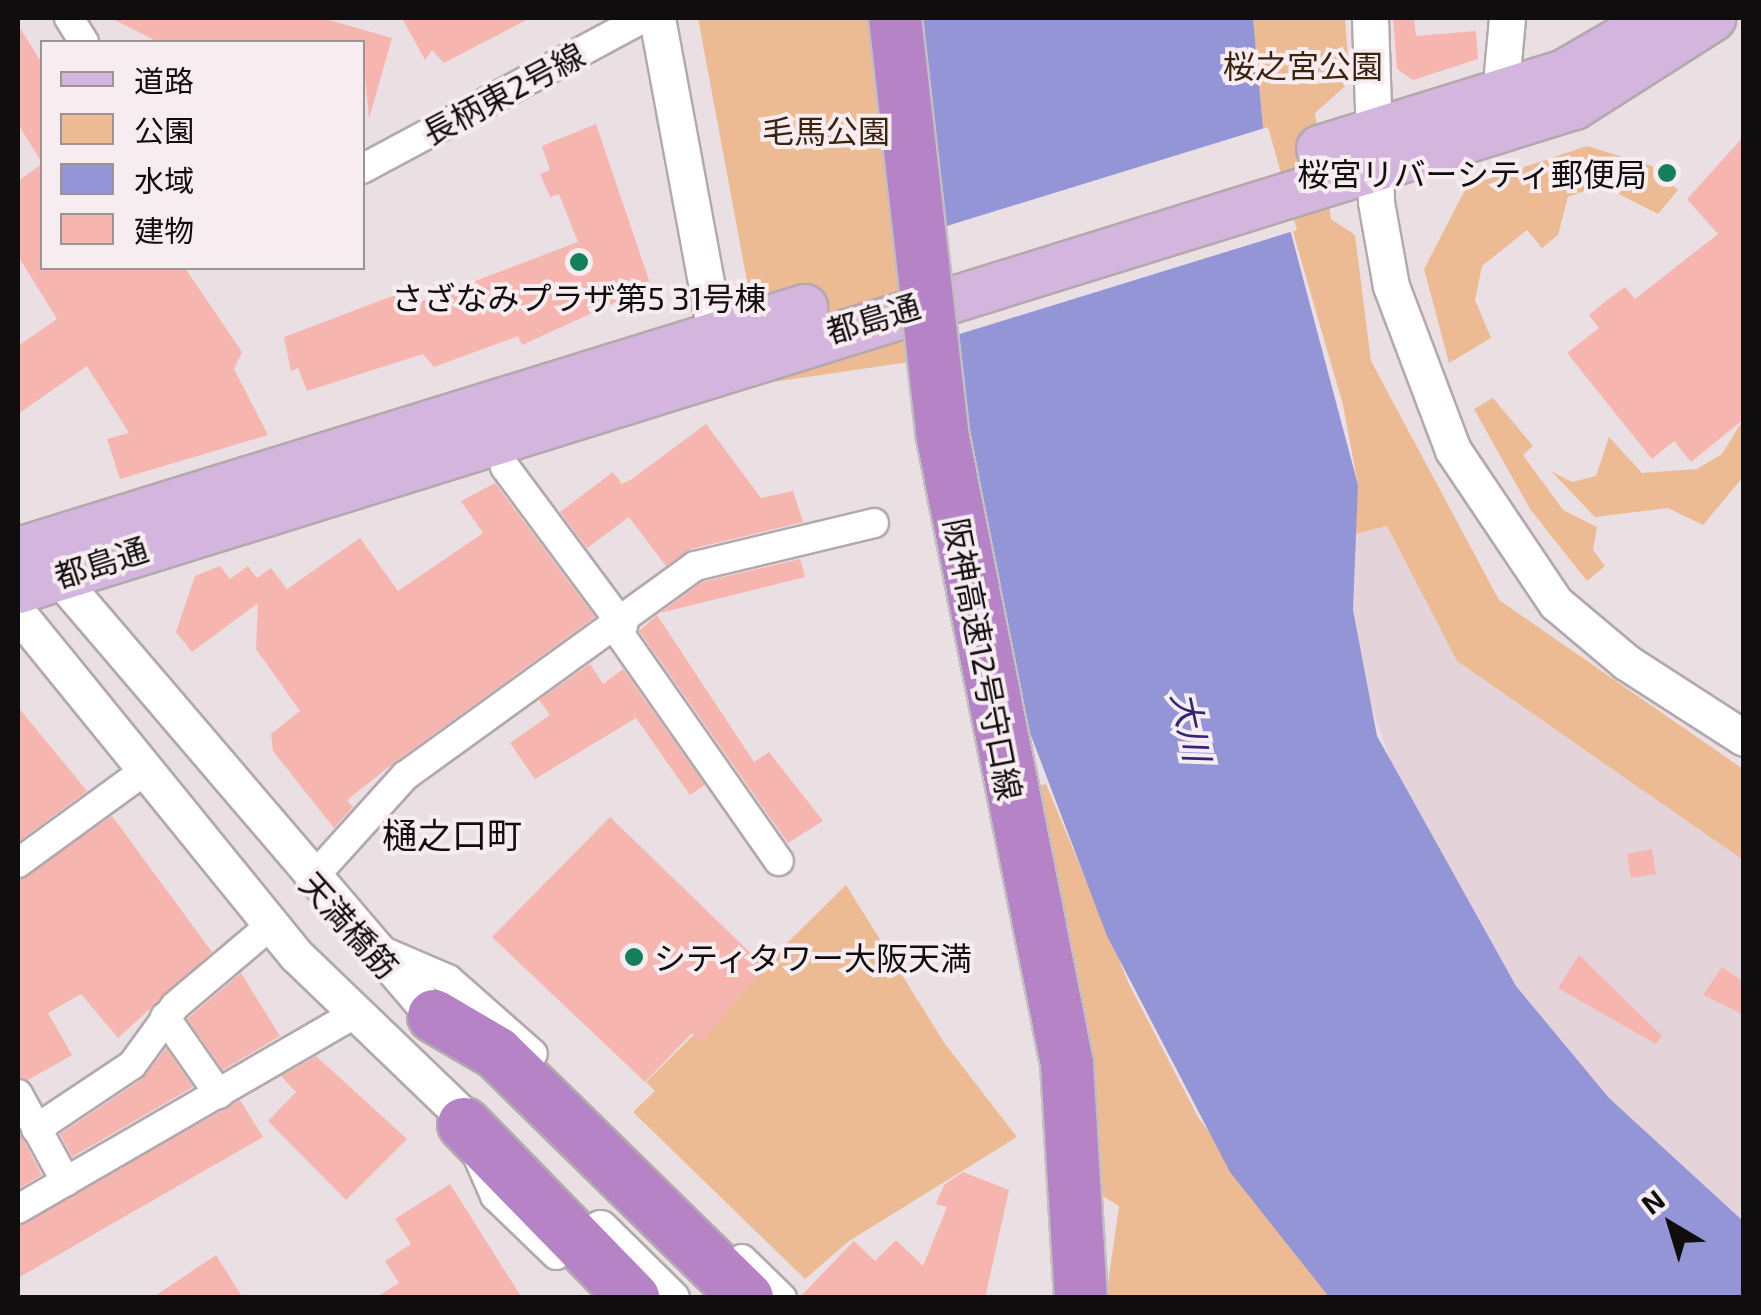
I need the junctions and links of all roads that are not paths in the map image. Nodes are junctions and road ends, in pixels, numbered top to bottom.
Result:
1 (68, 18) edge
2 (644, 18) edge
3 (657, 18) edge
4 (862, 18) edge
5 (895, 18) edge
6 (1370, 18) edge
7 (1507, 18) edge
8 (1657, 18) edge
9 (1712, 18) edge
10 (83, 40) edge
11 (1500, 94) junction
12 (1376, 148) junction
13 (365, 168) edge
14 (739, 344) junction
15 (505, 467) dead end
16 (874, 523) dead end
17 (28, 558) edge
18 (18, 613) edge
19 (620, 628) junction
20 (1744, 738) edge
21 (144, 770) junction
22 (779, 861) dead end
23 (18, 864) edge
24 (310, 881) junction
25 (270, 926) junction
26 (360, 942) junction
27 (352, 1015) junction
28 (434, 1016) junction
29 (165, 1017) junction
30 (18, 1094) edge
31 (219, 1094) junction
32 (464, 1124) junction
33 (36, 1129) junction
34 (66, 1182) junction
35 (18, 1209) edge
36 (600, 1298) edge
37 (633, 1298) edge
38 (671, 1298) edge
39 (710, 1298) edge
40 (747, 1298) edge
41 (782, 1298) edge
42 (1046, 1298) edge
43 (1080, 1298) edge

1 - 10 street
2 - 13 street, 長柄東2号線
3 - 14 street
4 - 42 highway, 阪神高速12号守口線
5 - 43 highway, 阪神高速12号守口線, bridge
6 - 12 street
7 - 11 street
8 - 11 main road, 都島通
9 - 12 main road, 都島通
11 - 12 main road, 都島通
12 - 14 main road, 都島通
12 - 20 street
14 - 17 main road, 都島通
15 - 19 street
16 - 19 street
17 - 24 street, 天満橋筋
18 - 21 street, 天満橋筋
19 - 22 street
19 - 24 street
21 - 23 street
21 - 25 street, 天満橋筋
24 - 26 street, 天満橋筋
25 - 27 street, 天満橋筋
25 - 29 street
26 - 28 street, 天満橋筋
26 - 41 street
27 - 31 street
27 - 32 street, 天満橋筋
28 - 39 street, 天満橋筋
28 - 40 highway
29 - 31 street
29 - 33 street
30 - 33 street
31 - 34 street
32 - 36 street
32 - 37 highway
32 - 38 street, 天満橋筋
33 - 34 street
34 - 35 street

